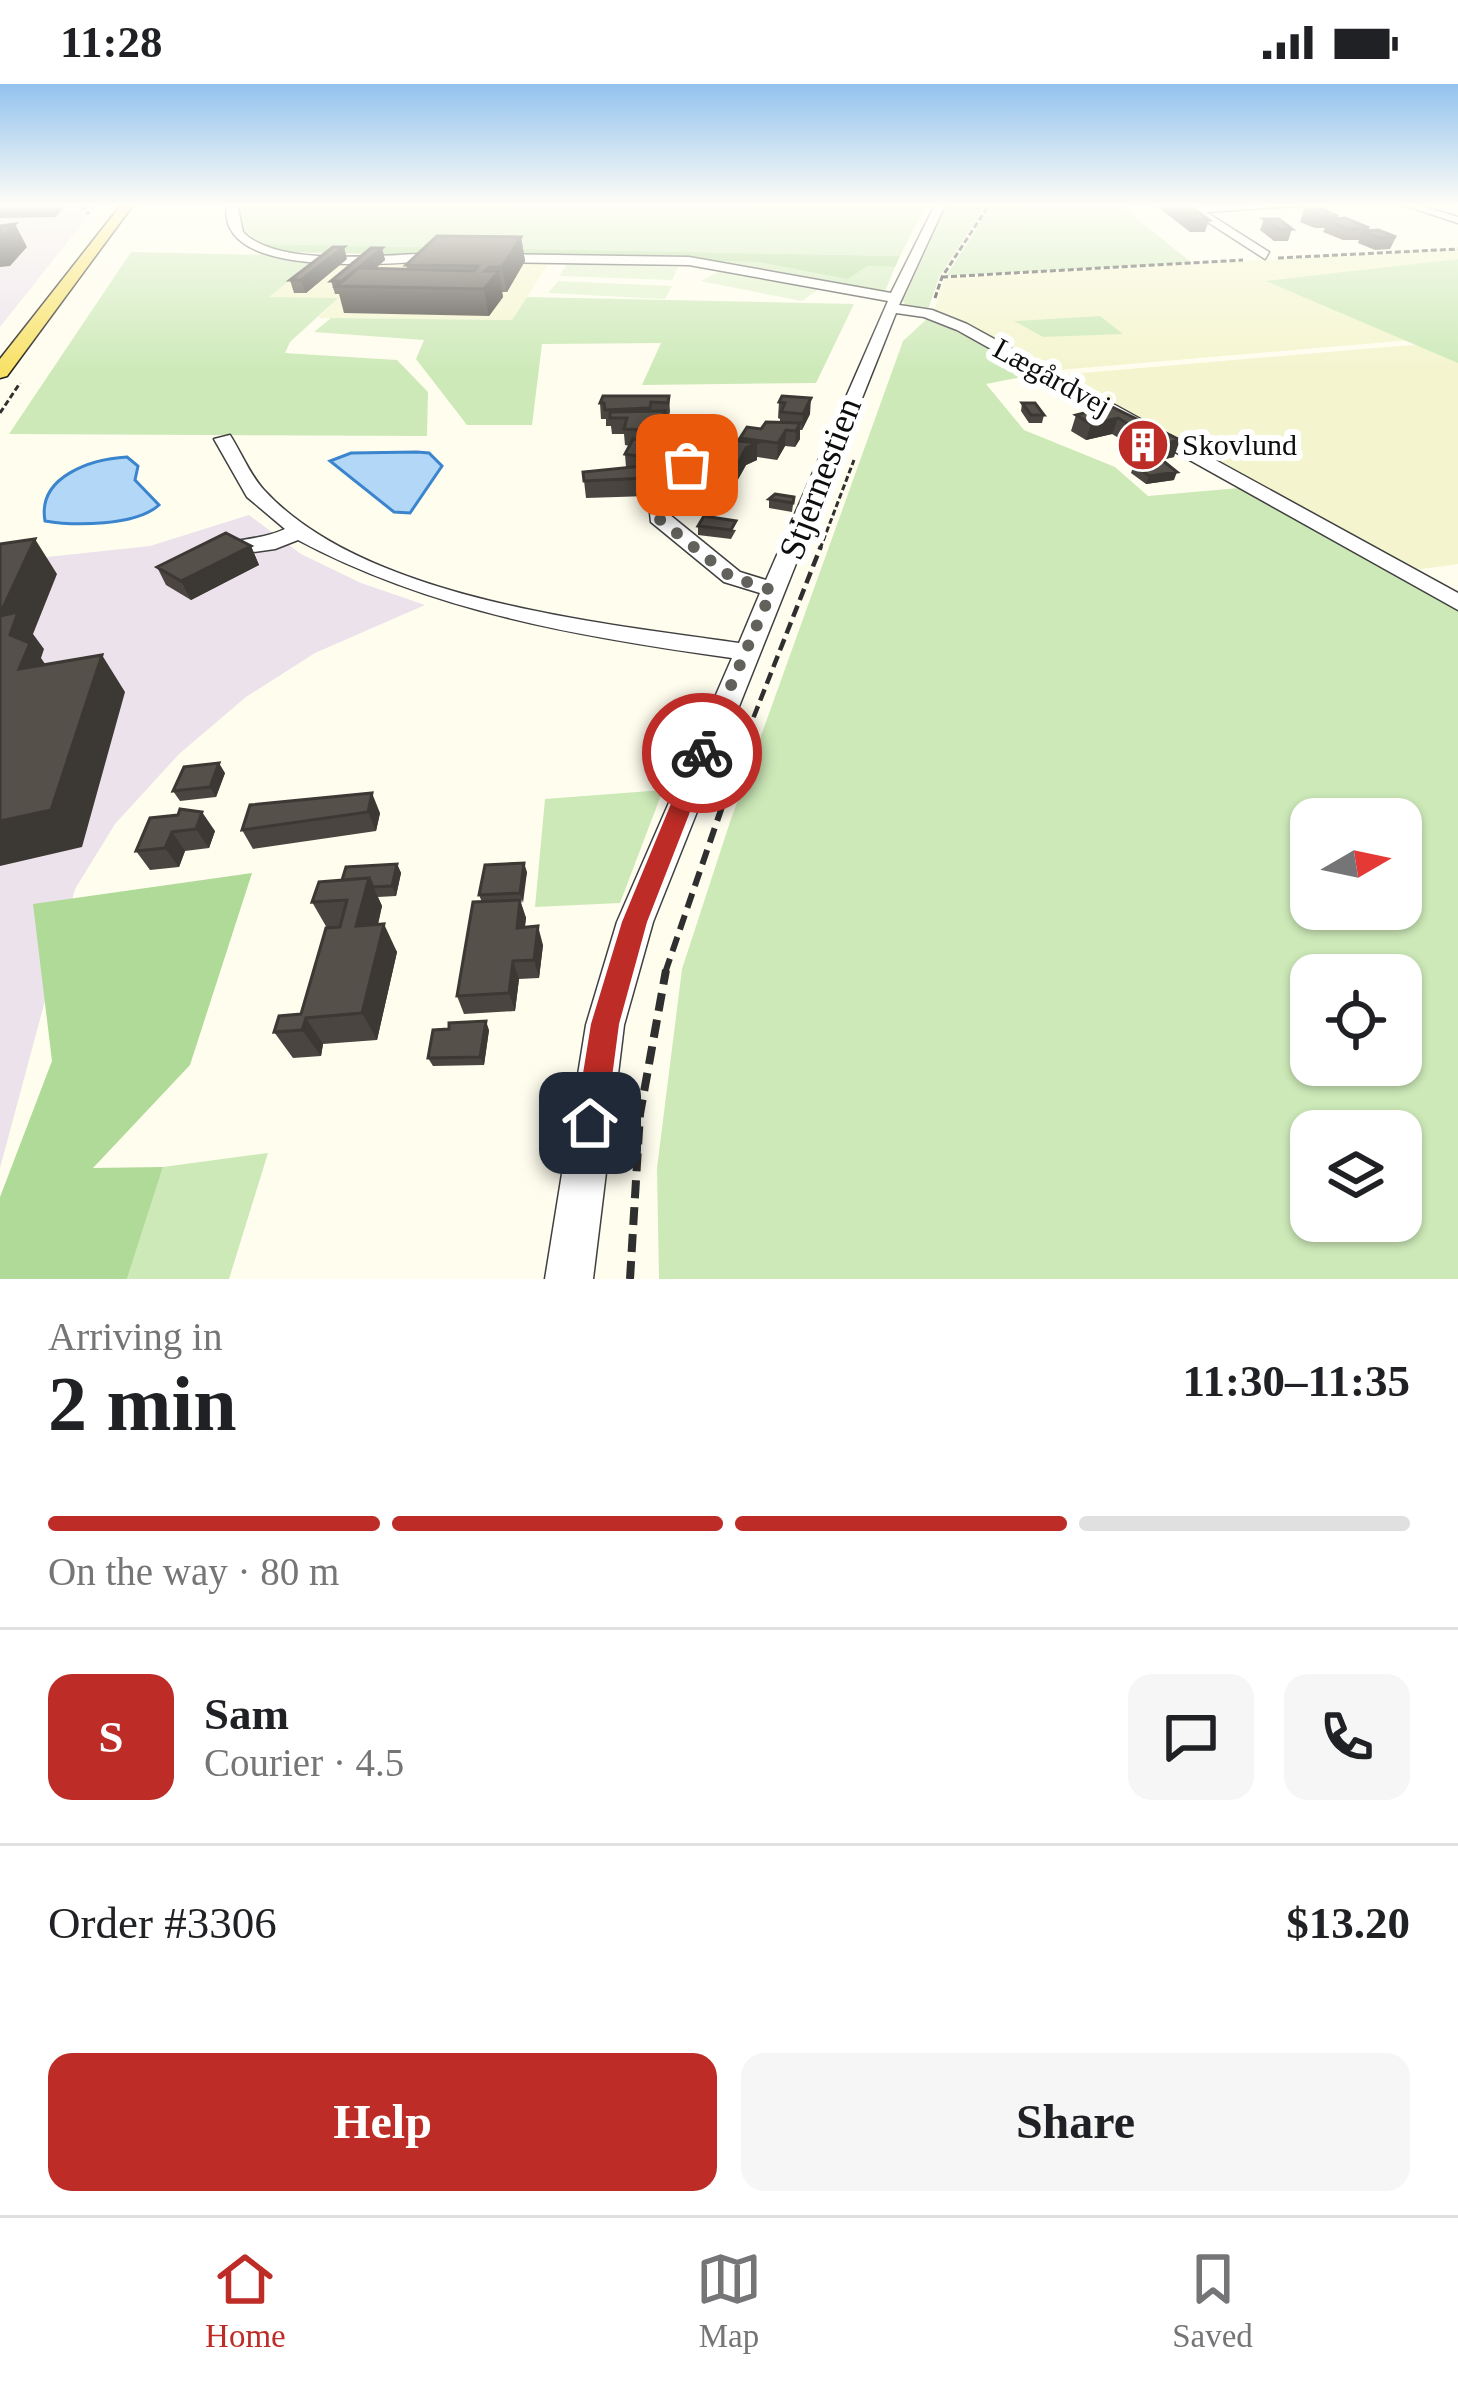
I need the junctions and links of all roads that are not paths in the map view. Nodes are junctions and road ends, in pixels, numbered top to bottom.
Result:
1 (82, 261) edge
2 (677, 261) edge
3 (914, 261) edge
4 (894, 303) junction
5 (0, 372) edge
6 (715, 427) dead end
7 (223, 439) dead end
8 (297, 532) junction
9 (178, 565) edge
10 (772, 590) junction
11 (1458, 603) edge
12 (745, 652) junction
13 (569, 1279) edge

1 - 5 main road
2 - 4 street, Lægårdvej
3 - 4 street
4 - 10 street
4 - 11 street, Lægårdvej
6 - 10 street
7 - 8 street
8 - 9 street
8 - 12 street
10 - 12 street
12 - 13 street

